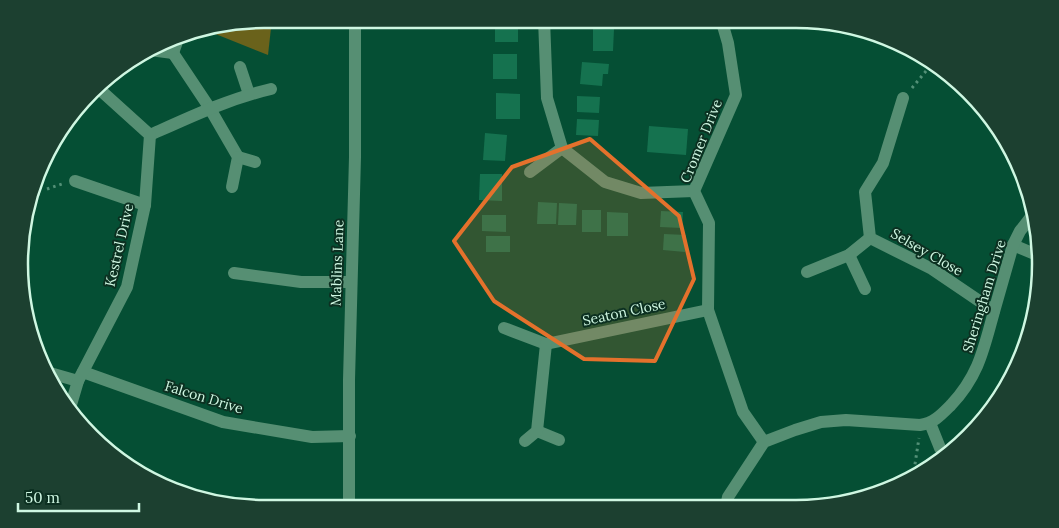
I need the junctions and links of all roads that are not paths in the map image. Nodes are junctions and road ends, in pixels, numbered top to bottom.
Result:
1 (355, 27) edge
2 (544, 27) edge
3 (723, 27) edge
4 (176, 45) edge
5 (160, 51) edge
6 (173, 53) junction
7 (240, 67) dead end
8 (271, 89) dead end
9 (102, 92) edge
10 (249, 94) junction
11 (903, 98) road end
12 (210, 107) junction
13 (150, 135) junction
14 (562, 148) junction
15 (238, 157) junction
16 (255, 162) dead end
17 (530, 172) dead end
18 (75, 181) road end
19 (232, 187) dead end
20 (694, 191) junction
21 (145, 205) junction
22 (1027, 221) edge
23 (870, 238) junction
24 (1013, 246) junction
25 (1031, 254) edge
26 (849, 255) junction
27 (807, 272) dead end
28 (234, 273) dead end
29 (351, 282) junction
30 (865, 290) dead end
31 (708, 310) junction
32 (994, 311) junction
33 (504, 328) dead end
34 (546, 344) junction
35 (53, 372) edge
36 (80, 376) junction
37 (72, 402) edge
38 (925, 424) junction
39 (537, 431) junction
40 (350, 436) junction
41 (559, 440) dead end
42 (525, 441) dead end
43 (764, 442) junction
44 (942, 450) edge
45 (349, 500) edge
46 (727, 500) edge

1 - 29 street, Mablins Lane
2 - 14 street
3 - 20 street, Cromer Drive
4 - 6 street
5 - 6 street
6 - 12 street
7 - 10 street
8 - 10 street
9 - 13 street
10 - 12 street
11 - 23 street, Selsey Close
12 - 13 street
12 - 15 street
13 - 21 street, Kestrel Drive
14 - 17 street
14 - 20 street
15 - 16 street
15 - 19 street
18 - 21 street
20 - 31 street, Cromer Drive
21 - 36 street, Kestrel Drive
22 - 24 street, Sheringham Drive
23 - 26 street, Selsey Close
23 - 32 street, Selsey Close
24 - 25 street
24 - 32 street, Sheringham Drive
26 - 27 street, Selsey Close
26 - 30 street
28 - 29 street
29 - 40 street, Mablins Lane
31 - 34 street, Seaton Close
31 - 43 street, Cromer Drive
32 - 38 street, Sheringham Drive
33 - 34 street
34 - 39 street
35 - 36 street
36 - 37 street, Kestrel Drive
36 - 40 street, Falcon Drive
38 - 43 street
38 - 44 street
39 - 41 street
39 - 42 street
40 - 45 street, Mablins Lane
43 - 46 street

